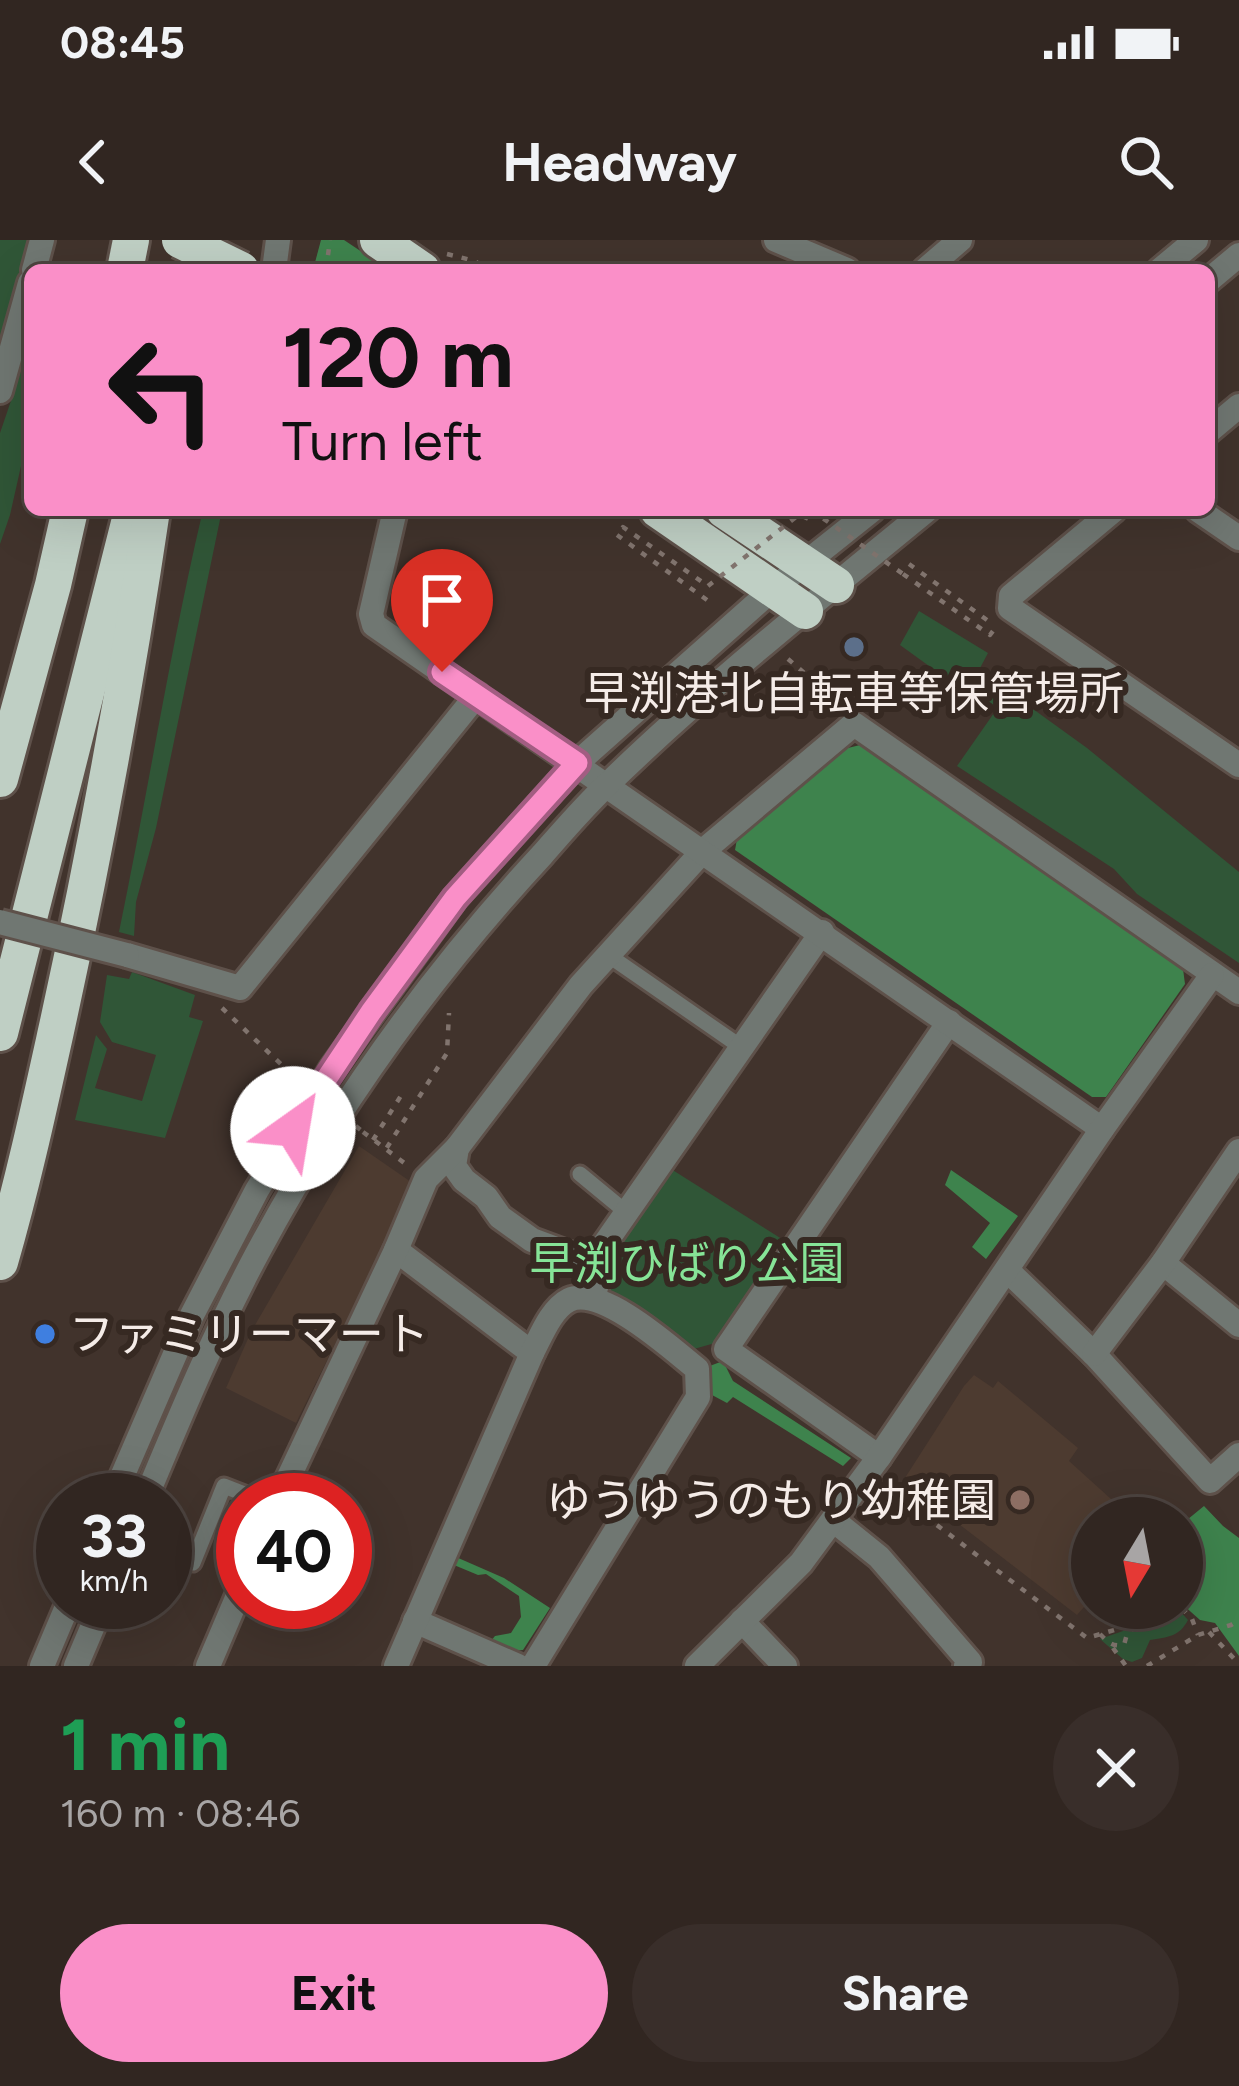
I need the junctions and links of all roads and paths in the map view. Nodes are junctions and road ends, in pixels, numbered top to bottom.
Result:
1 (180, 240) edge
2 (378, 240) edge
3 (776, 240) edge
4 (959, 240) edge
5 (1196, 240) edge
6 (1239, 255) edge
7 (432, 262) edge
8 (229, 264) edge
9 (479, 264) edge
10 (833, 264) edge
11 (932, 264) edge
12 (1167, 264) edge
13 (1215, 275) edge
14 (24, 306) edge
15 (0, 392) edge
16 (1239, 406) edge
17 (1215, 426) edge
18 (69, 516) edge
19 (130, 516) edge
20 (151, 516) edge
21 (394, 516) edge
22 (667, 516) edge
23 (733, 516) edge
24 (800, 516) edge
25 (800, 516) edge
26 (817, 516) edge
27 (867, 516) edge
28 (917, 516) edge
29 (1107, 516) edge
30 (1207, 516) edge
31 (828, 517) dead end
32 (1239, 538) edge
33 (909, 564) dead end
34 (822, 574) junction
35 (53, 585) junction
36 (773, 589) junction
37 (707, 600) dead end
38 (805, 611) junction
39 (790, 661) dead end
40 (477, 695) junction
41 (854, 724) junction
42 (0, 735) edge
43 (577, 763) junction
44 (1239, 765) edge
45 (0, 779) edge
46 (607, 784) junction
47 (703, 851) junction
48 (0, 922) edge
49 (822, 932) junction
50 (608, 955) junction
51 (1212, 975) junction
52 (240, 988) junction
53 (1239, 992) edge
54 (449, 1013) dead end
55 (949, 1022) junction
56 (0, 1033) edge
57 (741, 1047) junction
58 (404, 1091) dead end
59 (1102, 1129) junction
60 (373, 1140) junction
61 (458, 1148) junction
62 (1238, 1156) edge
63 (580, 1174) dead end
64 (626, 1213) junction
65 (396, 1250) junction
66 (598, 1252) junction
67 (0, 1262) edge
68 (1163, 1263) junction
69 (1007, 1270) junction
70 (595, 1300) junction
71 (1239, 1325) edge
72 (727, 1349) junction
73 (532, 1353) junction
74 (1094, 1354) junction
75 (685, 1359) junction
76 (1239, 1455) edge
77 (873, 1465) junction
78 (124, 1473) edge
79 (157, 1473) edge
80 (291, 1473) edge
81 (216, 1507) edge
82 (833, 1520) junction
83 (194, 1563) dead end
84 (1239, 1620) edge
85 (415, 1621) junction
86 (742, 1621) junction
87 (58, 1629) edge
88 (92, 1629) edge
89 (224, 1629) edge
90 (1118, 1629) edge
91 (1133, 1629) edge
92 (1196, 1629) edge
93 (1208, 1632) junction
94 (1100, 1634) junction
95 (1198, 1635) junction
96 (1110, 1644) junction
97 (1239, 1664) edge
98 (42, 1666) edge
99 (76, 1666) edge
100 (208, 1666) edge
101 (396, 1666) edge
102 (518, 1666) edge
103 (533, 1666) edge
104 (697, 1666) edge
105 (785, 1666) edge
106 (965, 1666) edge
107 (1126, 1666) edge
108 (1147, 1666) edge

1 - 8 highway, bridge
2 - 7 highway
3 - 10 street
4 - 11 street
5 - 12 street
6 - 13 street
7 - 9 path
14 - 15 street
16 - 17 street
18 - 35 highway
19 - 56 highway
20 - 67 highway
21 - 40 street
22 - 36 highway
23 - 34 highway
24 - 31 path
25 - 37 path, bridge
26 - 33 path, bridge
27 - 34 street
28 - 34 street
29 - 44 street
30 - 32 street
34 - 36 street
34 - 38 street
35 - 42 highway
35 - 45 highway
36 - 38 highway
36 - 43 street
38 - 46 street
39 - 41 path
40 - 43 street
40 - 52 street
41 - 47 street
41 - 51 street
43 - 46 street
43 - 78 street
46 - 47 street
46 - 79 street
47 - 49 street
47 - 50 street
48 - 52 street, bridge
49 - 55 street
49 - 57 street
50 - 57 lane
50 - 61 street
51 - 53 street
51 - 59 street
52 - 60 path, bridge
54 - 60 path
55 - 59 street
55 - 72 street
57 - 64 street
58 - 60 path
59 - 69 street
61 - 65 street
61 - 66 street
62 - 68 street
63 - 64 lane
64 - 66 street
65 - 73 street
65 - 80 street
66 - 70 street
68 - 71 street
68 - 74 street
69 - 74 street
69 - 77 street
70 - 73 street
70 - 75 street
72 - 75 street
72 - 77 street
73 - 85 street
74 - 76 street
75 - 103 street
77 - 82 street
77 - 94 path
81 - 83 lane
82 - 86 street
82 - 106 street
84 - 93 path
85 - 101 street
85 - 102 street
86 - 104 street
86 - 105 street
87 - 98 street
88 - 99 street
89 - 100 street
90 - 94 path
91 - 96 path
92 - 95 path
93 - 95 path
93 - 97 path
94 - 96 path
95 - 108 path
96 - 107 path

